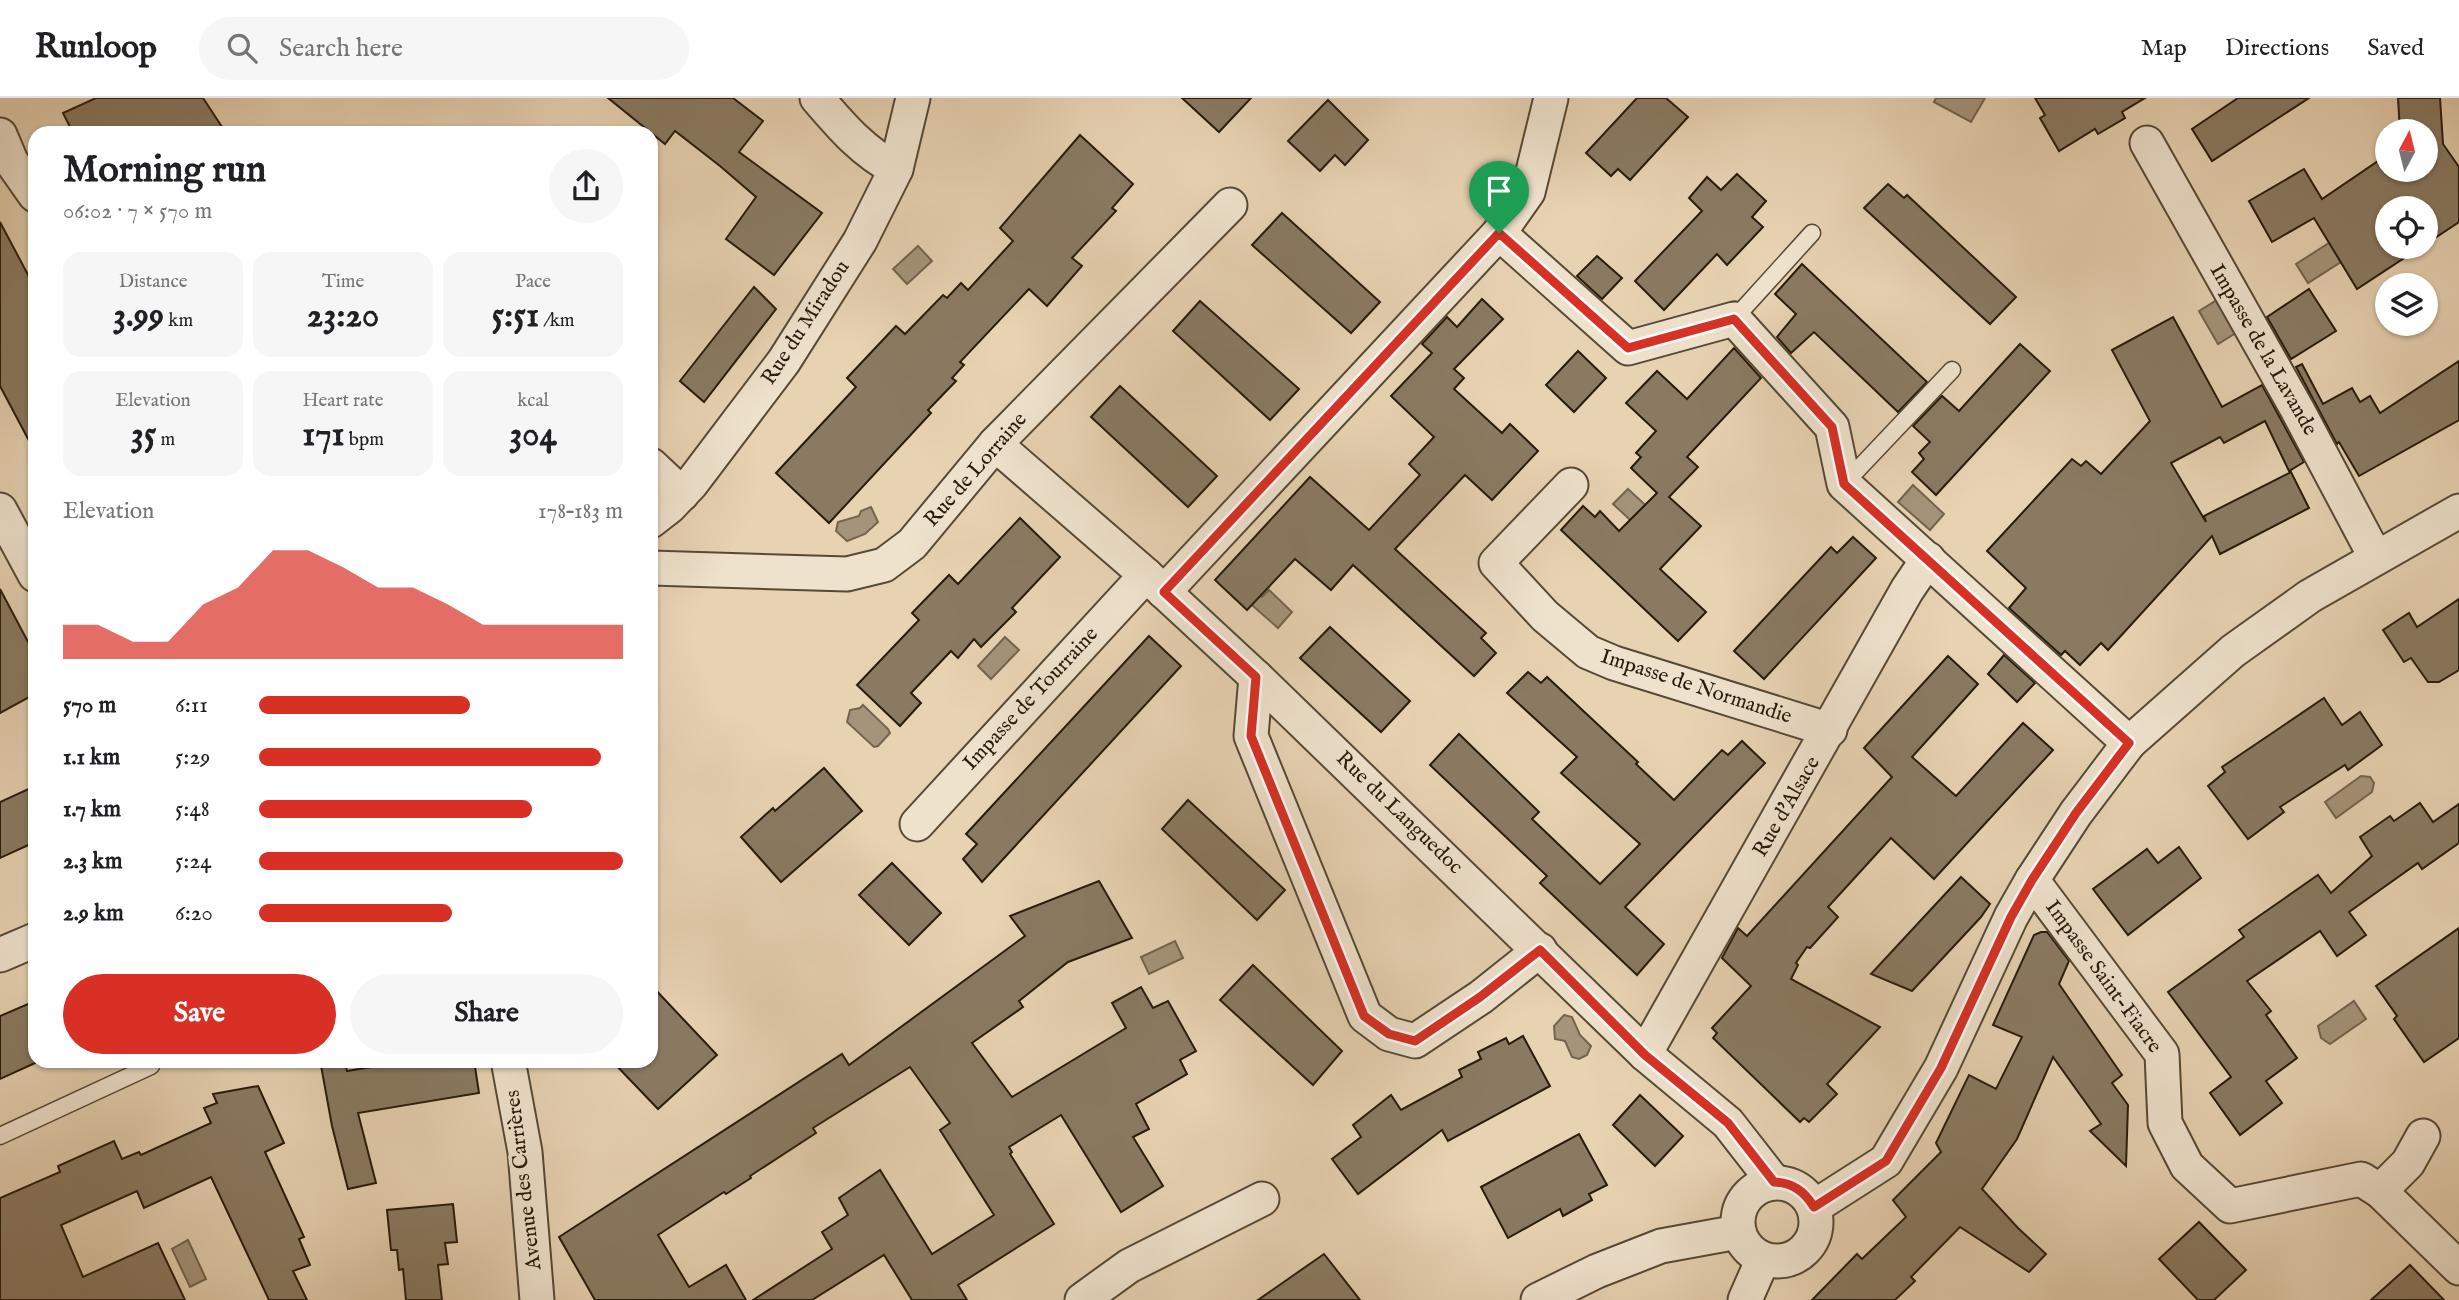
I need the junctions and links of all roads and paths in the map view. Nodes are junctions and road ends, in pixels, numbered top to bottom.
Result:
1 (817, 98) edge
2 (913, 98) edge
3 (1551, 98) edge
4 (0, 135) edge
5 (2147, 143) dead end
6 (896, 169) junction
7 (28, 185) edge
8 (1230, 205) dead end
9 (1499, 233) junction
10 (1812, 233) dead end
11 (1734, 319) junction
12 (1952, 370) dead end
13 (996, 444) junction
14 (658, 472) edge
15 (1844, 484) junction
16 (1571, 485) dead end
17 (682, 494) junction
18 (0, 510) edge
19 (2459, 511) edge
20 (658, 515) edge
21 (2376, 558) junction
22 (1928, 559) junction
23 (28, 562) edge
24 (658, 568) edge
25 (1155, 583) junction
26 (1256, 677) junction
27 (1830, 730) junction
28 (2129, 743) junction
29 (917, 824) dead end
30 (2032, 880) junction
31 (28, 943) edge
32 (1540, 950) junction
33 (0, 955) edge
34 (1645, 1055) junction
35 (147, 1068) edge
36 (509, 1068) edge
37 (0, 1136) edge
38 (2423, 1136) dead end
39 (1774, 1182) junction
40 (2380, 1191) junction
41 (1262, 1199) dead end
42 (1814, 1207) junction
43 (1738, 1232) junction
44 (1763, 1259) junction
45 (2459, 1268) edge
46 (537, 1300) edge
47 (1082, 1300) edge
48 (1538, 1300) edge
49 (1745, 1300) edge

1 - 6 street
2 - 6 street, Rue du Miradou
3 - 9 street, Impasse de Tourraine
4 - 7 street
5 - 21 street, Impasse de la Lavande
6 - 17 street, Rue du Miradou
8 - 13 street, Rue de Lorraine
9 - 11 street
9 - 25 street, Impasse de Tourraine
10 - 11 lane
11 - 15 street
12 - 15 lane
13 - 24 street, Rue de Lorraine
13 - 25 street, Rue du Languedoc
14 - 17 street
15 - 22 street
16 - 27 street, Impasse de Normandie
17 - 20 street, Rue du Miradou
18 - 23 street
19 - 21 street
21 - 28 street
22 - 27 street, Rue d'Alsace
22 - 28 street
25 - 26 street, Rue du Languedoc
25 - 29 street, Impasse de Tourraine
26 - 32 street, Rue du Languedoc
26 - 32 street
27 - 34 street, Rue d'Alsace
28 - 30 street
30 - 40 street, Impasse Saint-Fiacre
30 - 42 street
31 - 33 street
32 - 34 street, Rue du Languedoc
34 - 39 street, Rue du Languedoc
35 - 37 lane
36 - 46 street, Avenue des Carrières
38 - 40 street
39 - 42 street
39 - 43 street
40 - 45 street
41 - 47 street
42 - 44 street
43 - 44 street
43 - 48 street
44 - 49 street

